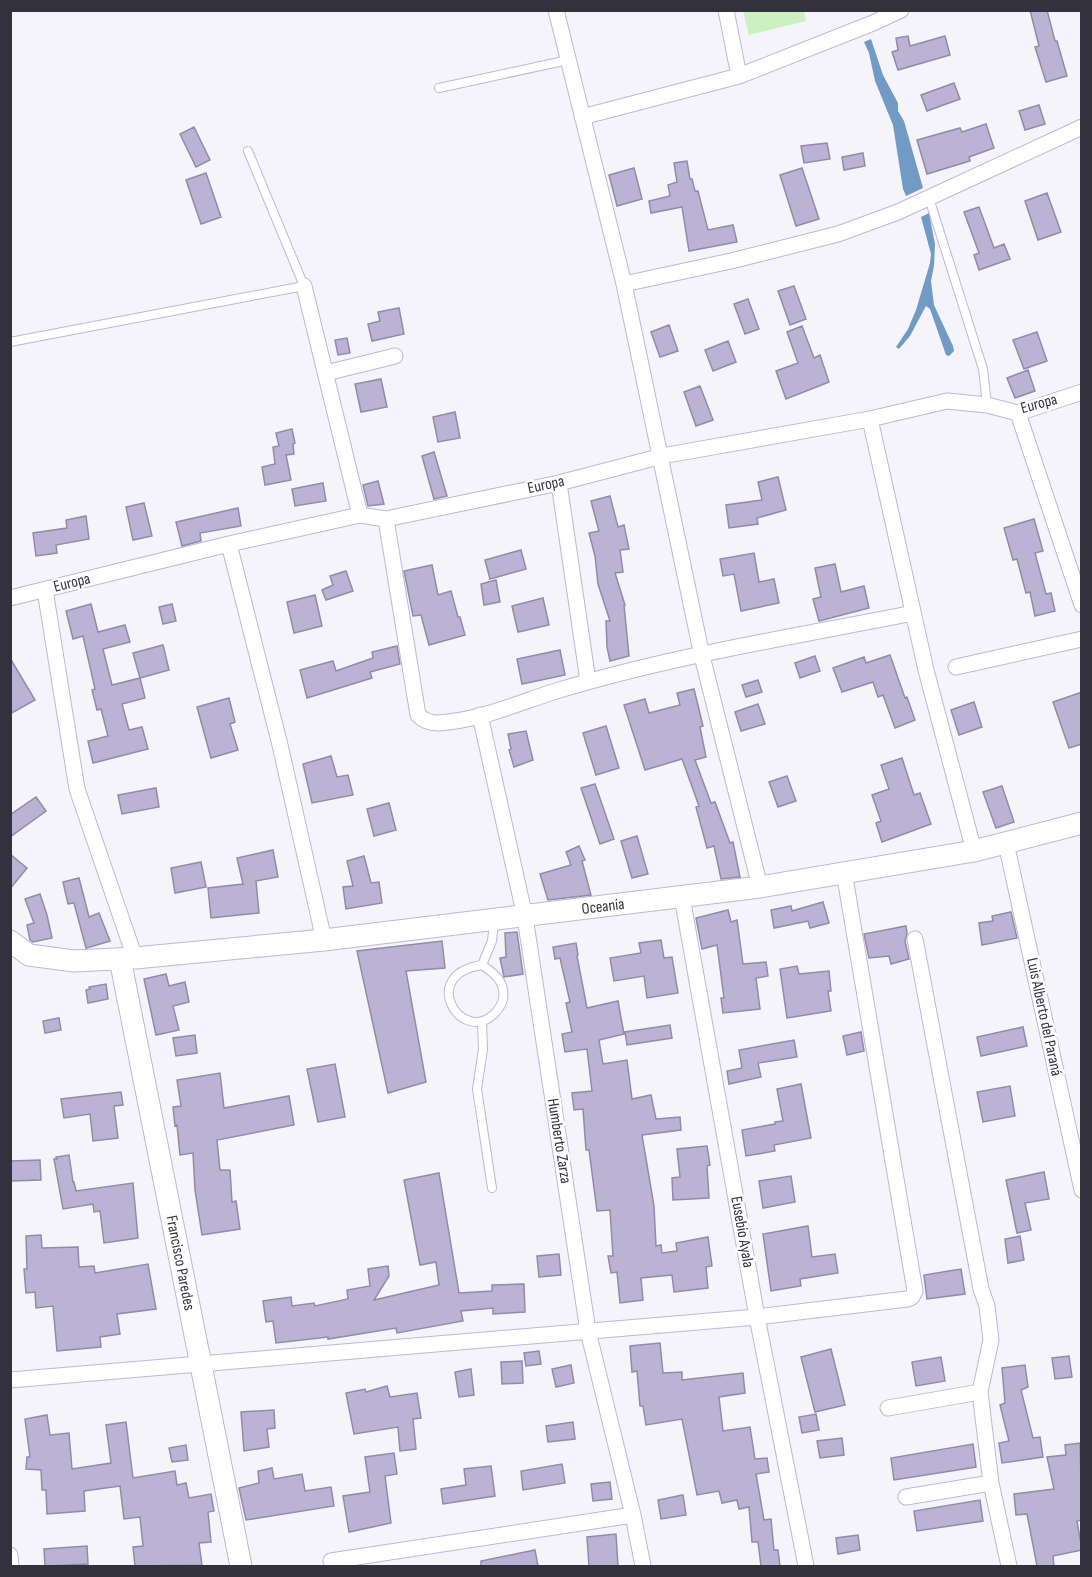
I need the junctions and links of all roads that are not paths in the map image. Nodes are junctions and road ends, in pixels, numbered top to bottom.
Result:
1 (556, 10) edge
2 (726, 10) edge
3 (901, 10) edge
4 (568, 60) junction
5 (740, 76) junction
6 (439, 88) dead end
7 (582, 117) junction
8 (1082, 127) edge
9 (248, 151) dead end
10 (928, 198) junction
11 (624, 284) junction
12 (304, 286) junction
13 (10, 342) edge
14 (395, 356) dead end
15 (326, 373) junction
16 (1082, 392) edge
17 (987, 405) junction
18 (1018, 413) junction
19 (870, 418) junction
20 (662, 456) junction
21 (559, 483) junction
22 (360, 515) junction
23 (386, 519) junction
24 (229, 544) junction
25 (45, 590) junction
26 (10, 598) edge
27 (1082, 605) edge
28 (913, 613) junction
29 (1082, 639) edge
30 (702, 656) junction
31 (956, 667) dead end
32 (588, 681) junction
33 (480, 715) junction
34 (1082, 824) edge
35 (1006, 843) junction
36 (974, 851) junction
37 (844, 872) junction
38 (760, 887) junction
39 (682, 897) junction
40 (525, 916) junction
41 (494, 921) junction
42 (915, 939) dead end
43 (324, 940) junction
44 (10, 941) edge
45 (127, 959) junction
46 (482, 965) junction
47 (482, 1022) junction
48 (492, 1188) dead end
49 (1082, 1191) edge
50 (758, 1317) junction
51 (588, 1331) junction
52 (200, 1365) junction
53 (10, 1380) edge
54 (980, 1392) junction
55 (888, 1408) dead end
56 (991, 1484) junction
57 (906, 1497) dead end
58 (633, 1515) junction
59 (10, 1555) edge
60 (331, 1562) dead end
61 (11, 1566) edge
62 (241, 1566) edge
63 (643, 1566) edge
64 (806, 1566) edge
65 (1009, 1566) edge

1 - 4 street
2 - 5 street
3 - 5 street
4 - 6 lane
4 - 7 street
5 - 7 street
7 - 11 street
8 - 10 street
9 - 12 lane
10 - 11 street
10 - 17 lane
11 - 20 street
12 - 13 lane
12 - 15 street
14 - 15 street
15 - 22 street
16 - 18 street, Europa
17 - 18 street, Europa
17 - 19 street, Europa
18 - 27 street
19 - 20 street, Europa
19 - 28 street
20 - 21 street, Europa
20 - 30 street
21 - 23 street, Europa
21 - 32 street
22 - 23 street, Europa
22 - 24 street, Europa
23 - 33 street
24 - 25 street, Europa
24 - 43 street
25 - 26 street, Europa
25 - 45 street
28 - 30 street
28 - 36 street
29 - 31 street
30 - 32 street
30 - 38 street
32 - 33 street
33 - 40 street, Humberto Zarza
34 - 35 street, Oceanía
35 - 36 street, Oceanía
35 - 49 street, Luis Alberto del Paraná
36 - 37 street, Oceanía
37 - 38 street, Oceanía
37 - 50 street
38 - 39 street, Oceanía
39 - 40 street, Oceanía
39 - 50 street, Eusebio Ayala
40 - 41 street, Oceanía
40 - 51 street, Humberto Zarza
41 - 43 street, Oceanía
41 - 46 lane
42 - 54 street
43 - 45 street, Oceanía
44 - 45 street, Oceanía
45 - 52 street, Francisco Paredes
46 - 47 lane
46 - 47 lane
47 - 48 lane
50 - 51 street
50 - 64 street, Eusebio Ayala
51 - 52 street
51 - 58 street, Humberto Zarza
52 - 53 street
52 - 62 street, Francisco Paredes
54 - 55 street
54 - 56 street
56 - 57 street
56 - 65 street
58 - 60 street
58 - 63 street, Humberto Zarza
59 - 61 street

